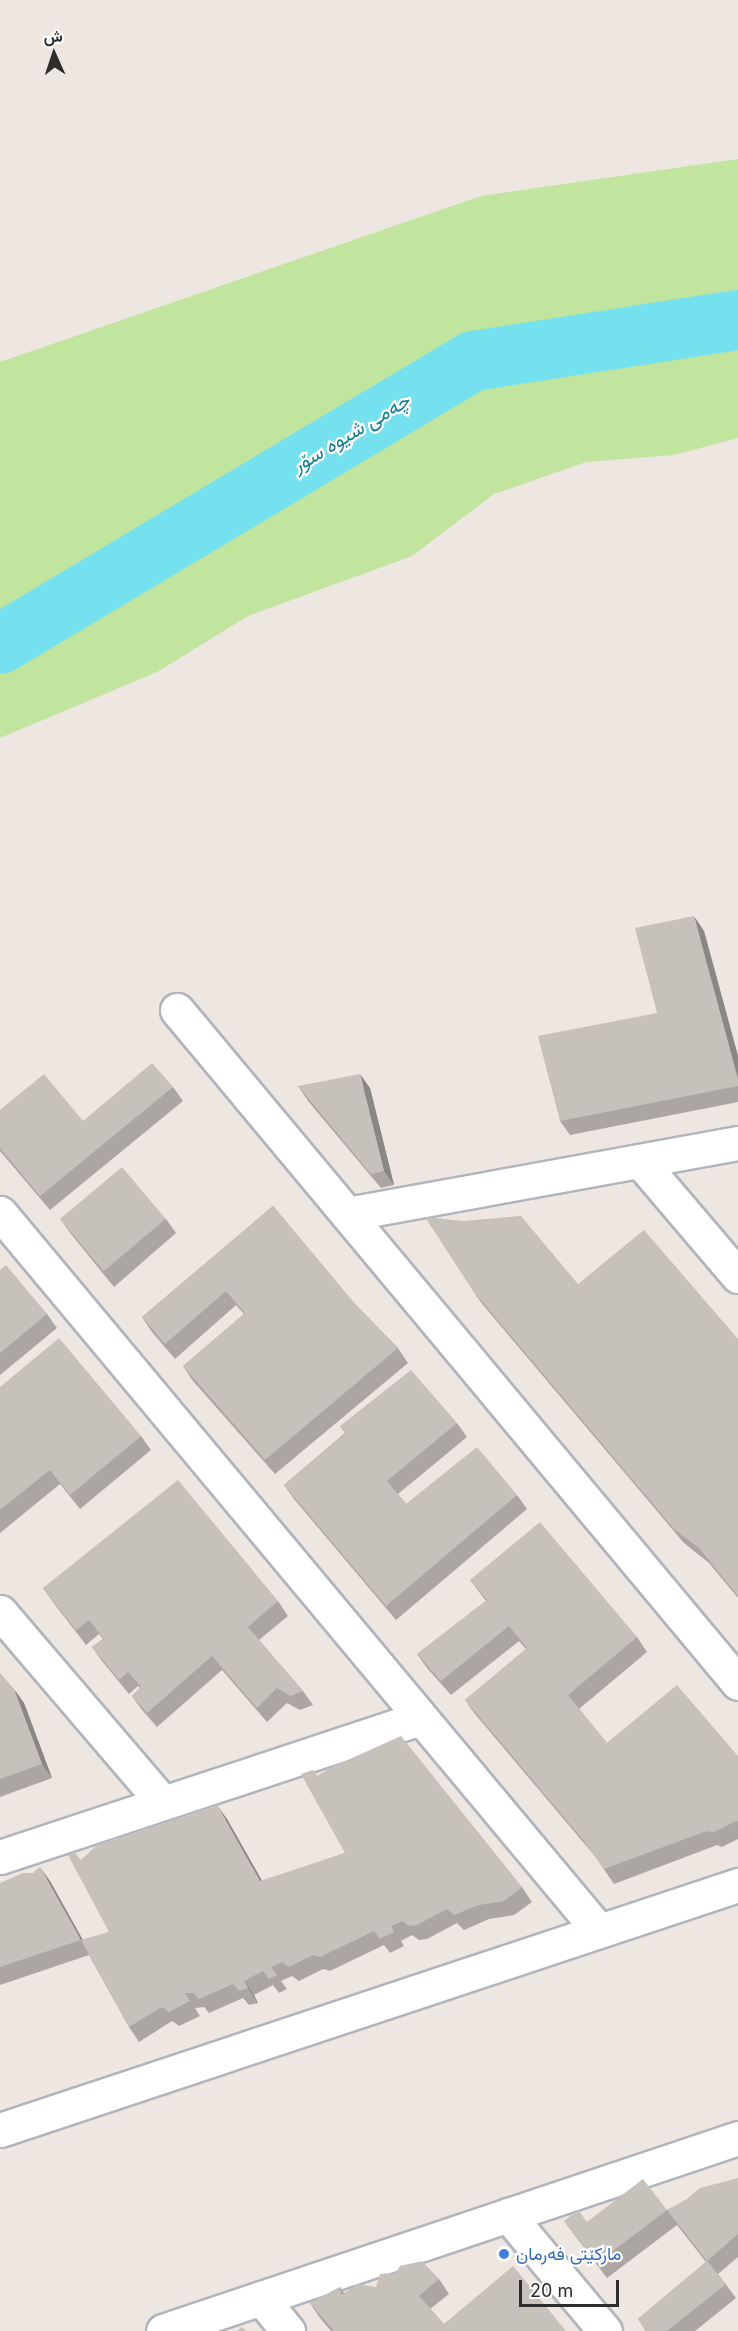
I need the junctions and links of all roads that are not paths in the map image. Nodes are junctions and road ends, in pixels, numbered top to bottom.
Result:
1 (177, 1010) dead end
2 (738, 1143) edge
3 (640, 1161) junction
4 (0, 1214) edge
5 (347, 1214) junction
6 (738, 1276) edge
7 (0, 1612) edge
8 (738, 1683) edge
9 (420, 1718) junction
10 (163, 1803) junction
11 (0, 1857) edge
12 (738, 1885) edge
13 (599, 1931) junction
14 (0, 2130) edge
15 (738, 2138) edge
16 (508, 2215) junction
17 (261, 2298) junction
18 (163, 2331) edge
19 (288, 2331) edge
20 (605, 2331) edge

1 - 5 street
2 - 3 street
3 - 5 street
3 - 6 street
4 - 9 street
5 - 8 street
7 - 10 street
9 - 10 street
9 - 13 street
10 - 11 street
12 - 13 street
13 - 14 street
15 - 16 street
16 - 17 street
16 - 20 street
17 - 18 street
17 - 19 street

